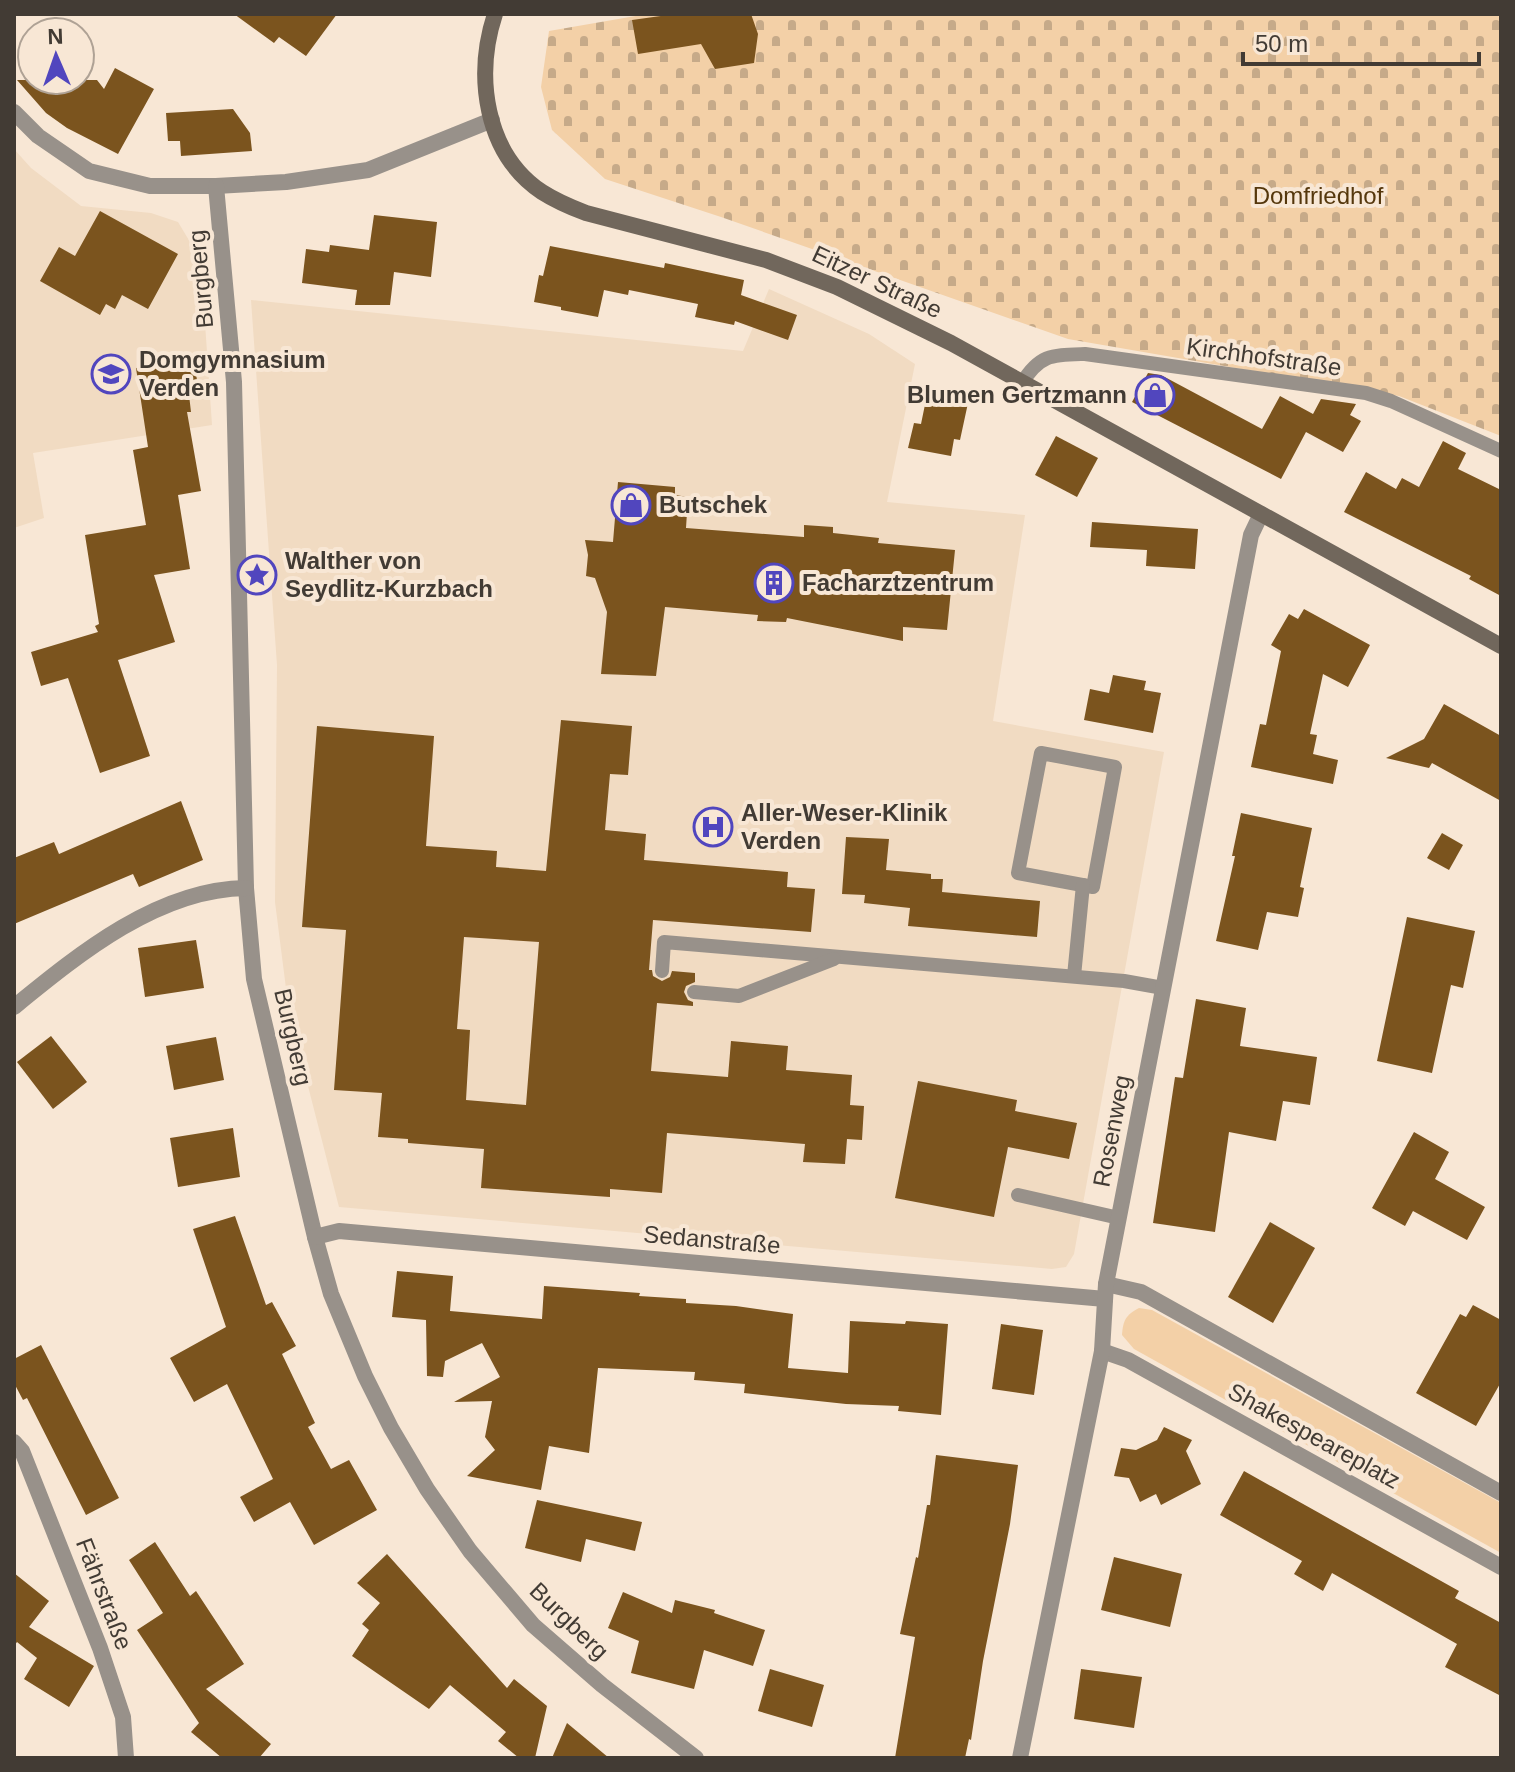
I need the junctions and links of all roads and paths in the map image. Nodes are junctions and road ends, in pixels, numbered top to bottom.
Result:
1 (495, 14) edge
2 (14, 112) edge
3 (492, 120) junction
4 (216, 186) junction
5 (1022, 383) junction
6 (1501, 451) edge
7 (1261, 514) junction
8 (1501, 646) edge
9 (1083, 885) junction
10 (246, 888) junction
11 (839, 957) junction
12 (662, 971) dead end
13 (1074, 976) junction
14 (1163, 988) junction
15 (694, 992) dead end
16 (14, 1007) edge
17 (1018, 1195) dead end
18 (1119, 1218) junction
19 (315, 1237) junction
20 (1106, 1292) junction
21 (1102, 1351) junction
22 (18, 1446) edge
23 (1501, 1493) edge
24 (1501, 1567) edge
25 (126, 1758) edge
26 (696, 1758) edge
27 (1020, 1758) edge

1 - 3 main road, Eitzer Straße
2 - 4 street
3 - 4 street
3 - 5 main road, Eitzer Straße
4 - 10 street, Burgberg
5 - 6 lane, Kirchhofstraße
5 - 7 main road, Eitzer Straße
7 - 8 main road, Eitzer Straße
7 - 14 street, Rosenweg
9 - 9 lane
9 - 13 lane
10 - 16 street
10 - 19 street, Burgberg
11 - 12 lane
11 - 13 lane
11 - 15 lane
13 - 14 lane
14 - 18 street, Rosenweg
17 - 18 lane
18 - 20 street, Rosenweg
19 - 20 street, Sedanstraße
19 - 26 street, Burgberg
20 - 21 street, Rosenweg
20 - 23 street, Shakespeareplatz
21 - 24 street, Shakespeareplatz
21 - 27 street, Rosenweg
22 - 25 street, Fährstraße

